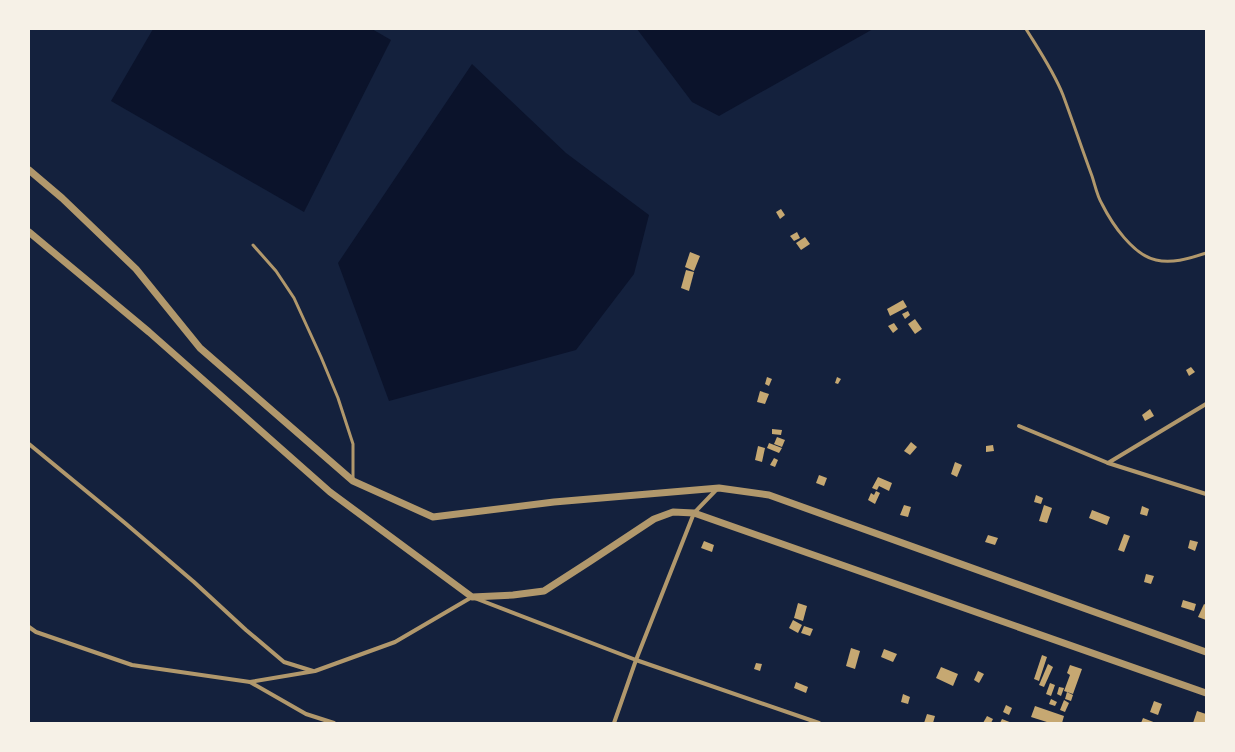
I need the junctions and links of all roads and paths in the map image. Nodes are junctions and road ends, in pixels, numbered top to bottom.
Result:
1 (1026, 29) edge
2 (29, 170) edge
3 (29, 232) edge
4 (253, 245) dead end
5 (1206, 253) edge
6 (1206, 404) edge
7 (1019, 426) dead end
8 (29, 444) edge
9 (1108, 463) junction
10 (352, 481) junction
11 (719, 488) junction
12 (1206, 494) edge
13 (694, 513) junction
14 (472, 597) junction
15 (29, 627) edge
16 (1206, 652) edge
17 (636, 660) junction
18 (315, 672) junction
19 (250, 682) junction
20 (1206, 693) edge
21 (334, 723) edge
22 (614, 723) edge
23 (818, 723) edge

1 - 5 lane
2 - 10 street
3 - 14 street
4 - 10 lane
6 - 9 street
7 - 9 street
8 - 18 street
9 - 12 street
10 - 11 street
11 - 13 street
11 - 16 street
13 - 14 street
13 - 17 street
13 - 20 street
14 - 17 street
14 - 18 street
15 - 19 street
17 - 22 street
17 - 23 street
18 - 19 street
19 - 21 street

